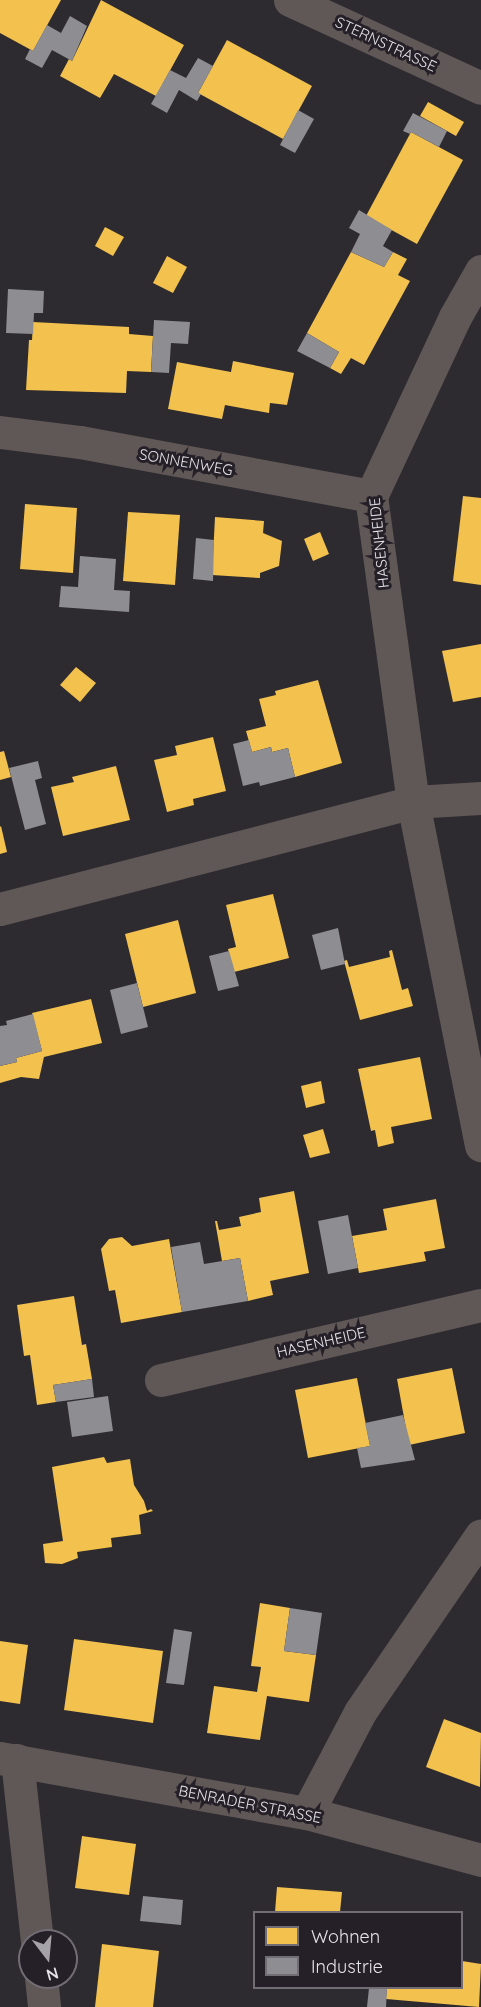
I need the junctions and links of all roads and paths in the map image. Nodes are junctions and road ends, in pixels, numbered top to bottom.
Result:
1 (290, 0) edge
2 (481, 88) edge
3 (481, 272) edge
4 (0, 432) edge
5 (371, 496) junction
6 (481, 798) edge
7 (413, 802) junction
8 (0, 909) edge
9 (481, 1145) edge
10 (481, 1305) edge
11 (161, 1380) dead end
12 (481, 1535) edge
13 (8, 1759) edge
14 (307, 1813) junction
15 (481, 1860) edge
16 (35, 1929) edge
17 (42, 1989) edge
18 (44, 2007) edge

1 - 2 street, STERNSTRASSE
3 - 5 street, HASENHEIDE
4 - 5 street, SONNENWEG
5 - 7 street, HASENHEIDE
6 - 7 street
7 - 8 street
7 - 9 street, HASENHEIDE
10 - 11 street, HASENHEIDE
12 - 14 street
13 - 14 street, BENRADER STRASSE
13 - 16 street, BENRADER STRASSE
14 - 15 street, BENRADER STRASSE
17 - 18 street

